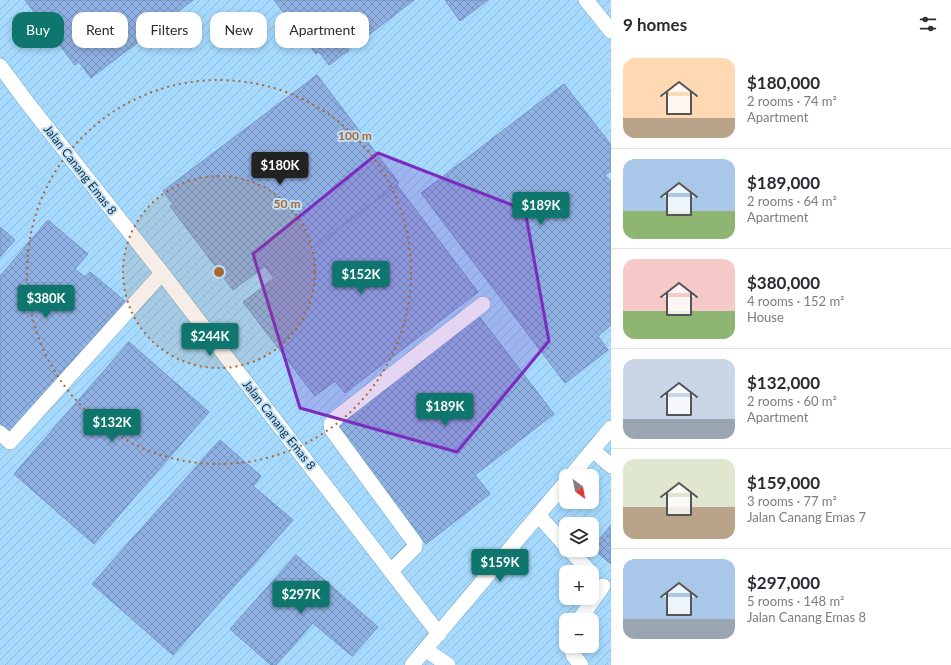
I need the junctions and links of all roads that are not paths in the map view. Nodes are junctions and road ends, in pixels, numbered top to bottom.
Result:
1 (586, 0) edge
2 (611, 31) edge
3 (0, 66) edge
4 (162, 273) junction
5 (483, 304) dead end
6 (611, 428) edge
7 (0, 433) edge
8 (593, 450) junction
9 (611, 465) edge
10 (577, 469) edge
11 (559, 491) edge
12 (539, 516) junction
13 (559, 538) edge
14 (576, 557) edge
15 (584, 565) edge
16 (391, 571) junction
17 (599, 582) edge
18 (607, 591) edge
19 (586, 613) edge
20 (439, 634) junction
21 (426, 650) junction
22 (573, 653) edge
23 (412, 665) edge
24 (448, 665) edge
25 (581, 665) edge

1 - 2 street
3 - 4 street, Jalan Canang Emas 8
4 - 7 street
4 - 16 street, Jalan Canang Emas 8
5 - 16 street
6 - 8 street
8 - 9 street
8 - 10 street
11 - 12 street
12 - 13 street
12 - 20 street
14 - 15 street
16 - 20 street, Jalan Canang Emas 8
17 - 18 street
18 - 19 street
20 - 21 street
21 - 23 street
21 - 24 street
22 - 25 street

